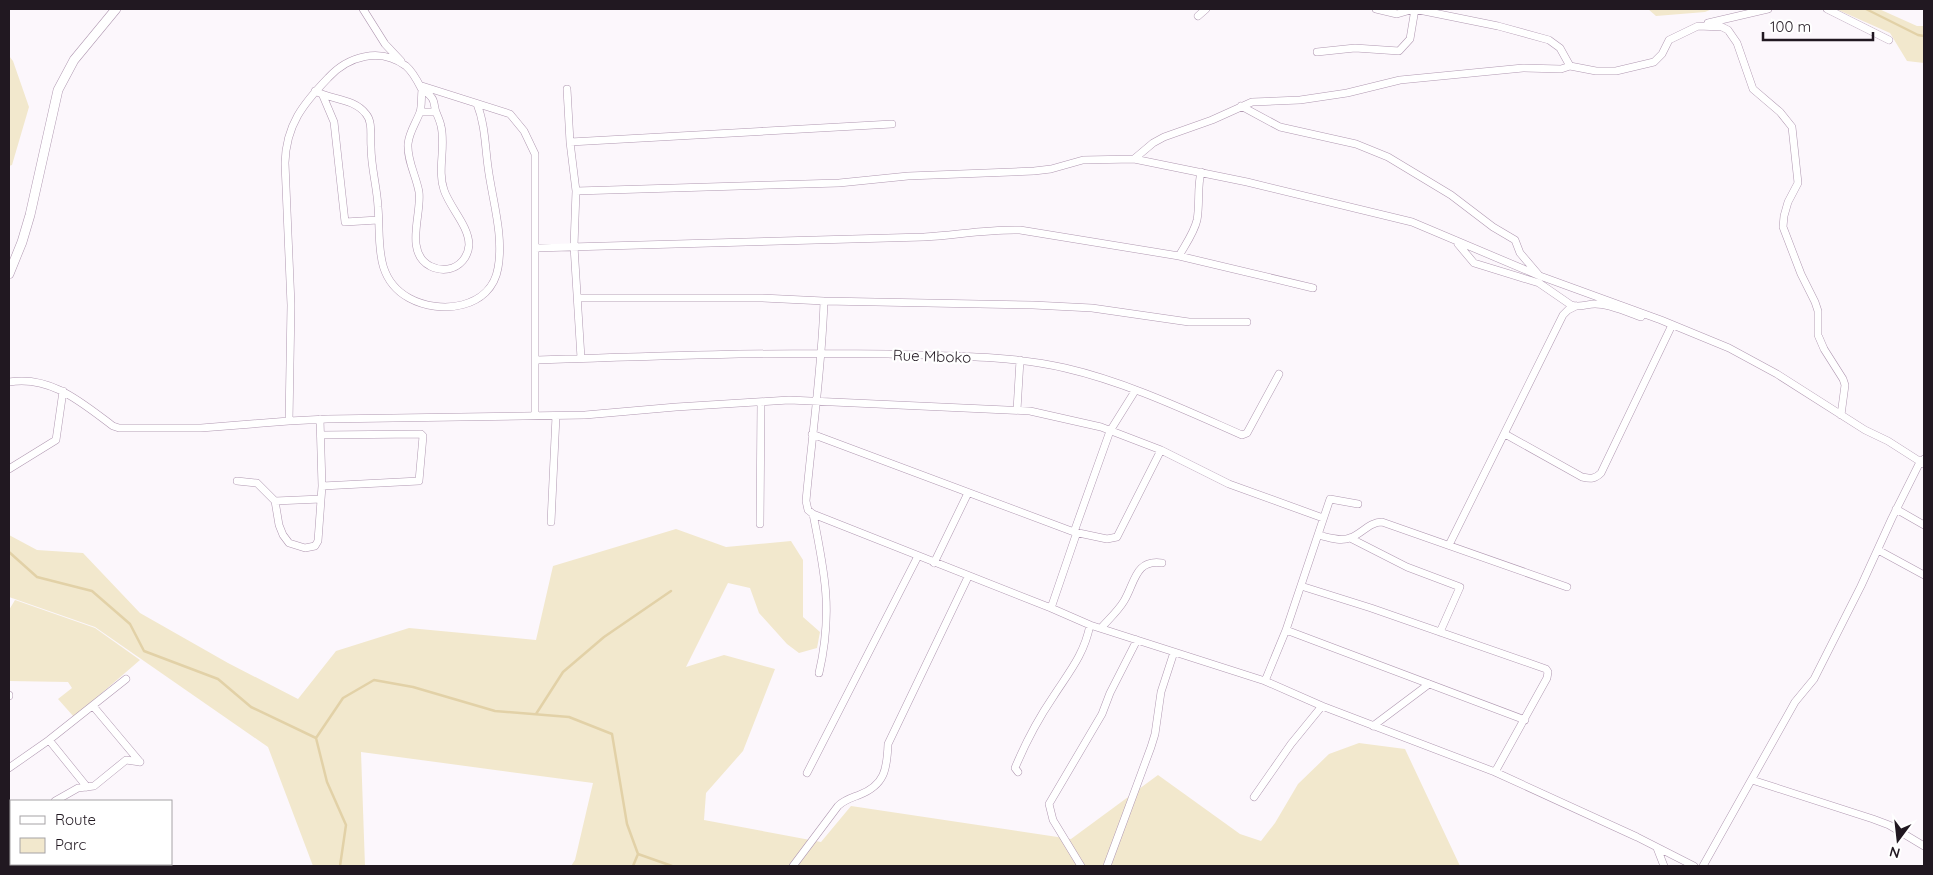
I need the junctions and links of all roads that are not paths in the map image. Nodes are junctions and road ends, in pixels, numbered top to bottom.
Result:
1 (116, 9) edge
2 (363, 9) edge
3 (1206, 9) edge
4 (1376, 9) edge
5 (1414, 9) edge
6 (1768, 9) edge
7 (1827, 9) edge
8 (1198, 16) dead end
9 (1698, 26) junction
10 (1889, 40) dead end
11 (1317, 52) dead end
12 (1570, 66) junction
13 (406, 67) junction
14 (421, 88) junction
15 (566, 89) dead end
16 (315, 91) junction
17 (323, 96) junction
18 (477, 104) junction
19 (1241, 106) junction
20 (420, 112) junction
21 (436, 112) junction
22 (892, 124) dead end
23 (570, 142) junction
24 (1134, 159) junction
25 (1201, 172) junction
26 (576, 191) junction
27 (378, 220) junction
28 (1457, 242) junction
29 (574, 246) junction
30 (535, 248) junction
31 (1179, 256) junction
32 (9, 274) edge
33 (1540, 276) junction
34 (1313, 288) dead end
35 (578, 298) junction
36 (824, 301) junction
37 (1576, 306) junction
38 (1662, 320) junction
39 (1248, 322) dead end
40 (1672, 325) junction
41 (822, 353) junction
42 (581, 358) junction
43 (535, 360) junction
44 (1020, 360) junction
45 (1279, 374) dead end
46 (9, 382) edge
47 (63, 391) junction
48 (1135, 391) junction
49 (816, 400) junction
50 (762, 402) junction
51 (1017, 410) junction
52 (535, 415) junction
53 (1841, 415) junction
54 (556, 416) junction
55 (320, 420) junction
56 (289, 421) junction
57 (1110, 431) junction
58 (812, 434) junction
59 (1505, 434) junction
60 (321, 435) junction
61 (1161, 450) junction
62 (1923, 461) edge
63 (9, 469) edge
64 (237, 481) dead end
65 (322, 486) junction
66 (968, 493) junction
67 (320, 498) junction
68 (275, 502) junction
69 (1358, 504) dead end
70 (1896, 509) junction
71 (813, 514) junction
72 (1323, 518) junction
73 (551, 522) dead end
74 (760, 524) dead end
75 (1924, 525) edge
76 (1075, 532) junction
77 (1318, 535) junction
78 (1350, 538) junction
79 (1449, 545) junction
80 (1878, 550) junction
81 (918, 556) junction
82 (934, 563) junction
83 (1162, 563) dead end
84 (1924, 575) edge
85 (968, 577) junction
86 (1301, 586) junction
87 (1567, 587) dead end
88 (1051, 608) junction
89 (1090, 625) junction
90 (1101, 628) junction
91 (1286, 630) junction
92 (1440, 632) junction
93 (1137, 640) junction
94 (1174, 652) junction
95 (819, 673) dead end
96 (126, 679) dead end
97 (1265, 682) junction
98 (1429, 684) junction
99 (93, 706) junction
100 (1322, 706) junction
101 (1525, 720) junction
102 (1374, 726) junction
103 (49, 740) junction
104 (9, 768) edge
105 (1018, 772) dead end
106 (1494, 772) junction
107 (807, 773) dead end
108 (1752, 780) junction
109 (87, 787) junction
110 (1254, 797) dead end
111 (57, 800) edge
112 (1924, 846) edge
113 (1656, 848) junction
114 (793, 866) edge
115 (1080, 866) edge
116 (1107, 866) edge
117 (1664, 866) edge
118 (1694, 866) edge
119 (1703, 866) edge

1 - 32 street
2 - 13 street
3 - 8 street
4 - 5 street
5 - 11 street
5 - 12 street
6 - 9 street
7 - 10 street
9 - 12 street
9 - 53 street
12 - 19 street
13 - 14 street
13 - 16 street
14 - 18 street
14 - 20 street
14 - 21 street
15 - 23 street
16 - 17 street
16 - 56 street
17 - 27 street
17 - 27 street
18 - 27 street
18 - 30 street
19 - 24 street
19 - 33 street
20 - 21 street
20 - 21 street
22 - 23 street
23 - 26 street
24 - 25 street
24 - 26 street
25 - 28 street
25 - 31 street
26 - 29 street
28 - 33 street
28 - 37 street
29 - 30 street
29 - 31 street
29 - 35 street
30 - 43 street
31 - 34 street
33 - 38 street
35 - 36 street
35 - 42 street
36 - 39 street
36 - 41 street
37 - 38 street
37 - 59 street
38 - 40 street
40 - 53 street
40 - 59 street
41 - 42 street, Rue Mboko
41 - 44 street, Rue Mboko
41 - 49 street
42 - 43 street, Rue Mboko
43 - 52 street
44 - 48 street, Rue Mboko
44 - 51 street
45 - 48 street, Rue Mboko
46 - 47 street
47 - 56 street
47 - 63 street
48 - 57 street
49 - 50 street
49 - 51 street
49 - 58 street
50 - 54 street
50 - 74 street
51 - 57 street
52 - 54 street
52 - 55 street
53 - 62 street
54 - 73 street
55 - 56 street
55 - 60 street
57 - 61 street
57 - 76 street
58 - 66 street
58 - 71 street
59 - 79 street
60 - 65 street
60 - 65 street
61 - 72 street
61 - 76 street
62 - 70 street
64 - 68 street
65 - 67 street
66 - 76 street
66 - 82 street
67 - 68 street
67 - 68 street
69 - 72 street
70 - 75 street
70 - 80 street
71 - 81 street
71 - 95 street
72 - 77 street
76 - 88 street
77 - 78 street
77 - 86 street
78 - 79 street
78 - 92 street
79 - 87 street
80 - 84 street
80 - 108 street
81 - 82 street
81 - 107 street
82 - 85 street
83 - 90 street
85 - 88 street
85 - 114 street
86 - 91 street
86 - 92 street
88 - 89 street
89 - 90 street
89 - 105 street
90 - 93 street
91 - 97 street
91 - 98 street
92 - 101 street
93 - 94 street
93 - 115 street
94 - 97 street
94 - 116 street
96 - 99 street
97 - 100 street
98 - 101 street
98 - 102 street
99 - 103 street
99 - 109 street
100 - 102 street
100 - 110 street
101 - 106 street
102 - 106 street
103 - 104 street
103 - 109 street
106 - 113 street
108 - 112 street
108 - 119 street
109 - 111 street
113 - 117 street
113 - 118 street

